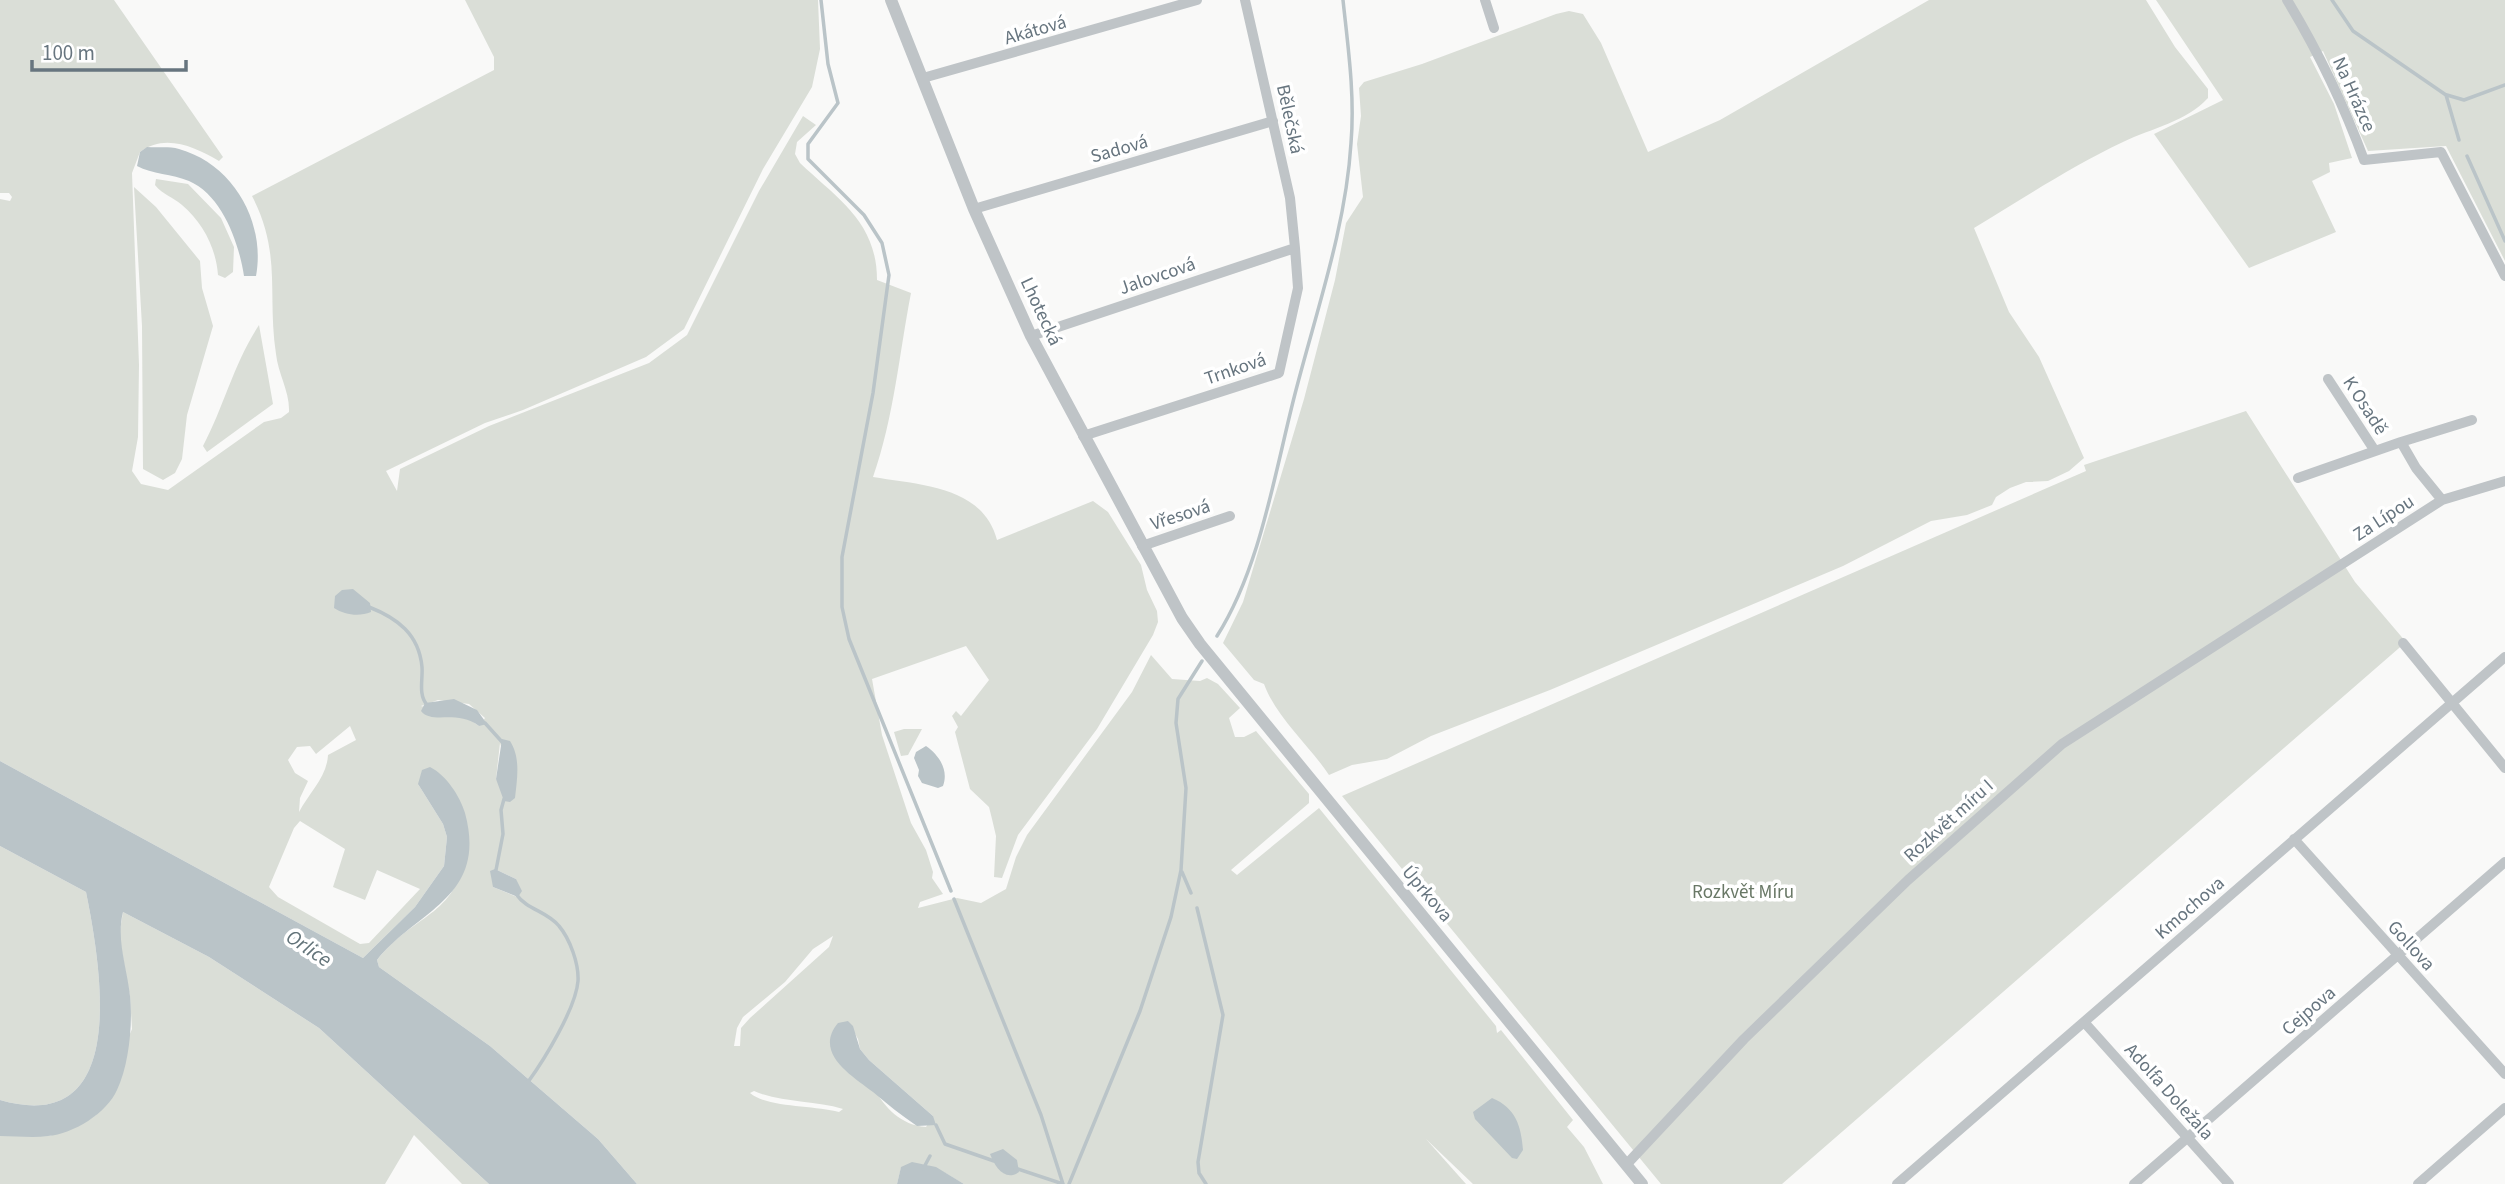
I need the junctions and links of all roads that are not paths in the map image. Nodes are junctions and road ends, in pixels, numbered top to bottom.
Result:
1 (891, 0) edge
2 (1197, 0) edge
3 (1245, 0) edge
4 (1485, 0) edge
5 (2287, 0) edge
6 (1494, 28) dead end
7 (923, 78) junction
8 (1273, 121) junction
9 (974, 209) junction
10 (1295, 247) junction
11 (2505, 276) edge
12 (1031, 336) junction
13 (2328, 379) dead end
14 (2472, 419) dead end
15 (1083, 436) junction
16 (2401, 442) junction
17 (2375, 451) junction
18 (2298, 478) dead end
19 (2505, 481) edge
20 (2442, 500) junction
21 (1230, 516) dead end
22 (1142, 546) junction
23 (2344, 564) joint
24 (1186, 625) joint
25 (2403, 643) dead end
26 (2505, 657) edge
27 (2450, 704) junction
28 (2505, 768) edge
29 (2294, 839) junction
30 (2505, 862) edge
31 (2398, 955) junction
32 (2084, 1022) junction
33 (2505, 1074) edge
34 (2505, 1108) edge
35 (2188, 1137) junction
36 (1626, 1165) junction
37 (1642, 1184) edge
38 (1897, 1184) edge
39 (2134, 1184) edge
40 (2229, 1184) edge
41 (2418, 1184) edge

1 - 7 street, Lhotecká
2 - 7 street, Akátová
3 - 8 street, Bělečská
4 - 6 street
5 - 11 street, Na Hrázce
7 - 9 street, Lhotecká
8 - 9 street, Sadová
8 - 10 street, Bělečská
9 - 12 street, Lhotecká
10 - 12 street, Jalovcová
10 - 15 street, Trnková
12 - 15 street, Lhotecká
13 - 17 street, K Osadě
14 - 16 street
15 - 22 street, Lhotecká
16 - 17 street
16 - 20 street, Za Lípou
17 - 18 street
19 - 20 street, Za Lípou
20 - 23 street, Za Lípou
21 - 22 street, Vřesová
22 - 24 street, Lhotecká
23 - 36 street, Rozkvět míru I
24 - 36 street, Úprkova
25 - 27 street
26 - 27 street, Kmochova
27 - 28 street
27 - 29 street, Kmochova
29 - 31 street, Gollova
29 - 32 street, Kmochova
30 - 31 street, Cejpova
31 - 33 street, Gollova
31 - 35 street, Cejpova
32 - 35 street, Adolfa Doležala
32 - 38 street, Kmochova
34 - 41 street
35 - 39 street, Cejpova
35 - 40 street, Adolfa Doležala
36 - 37 street, Úprkova

